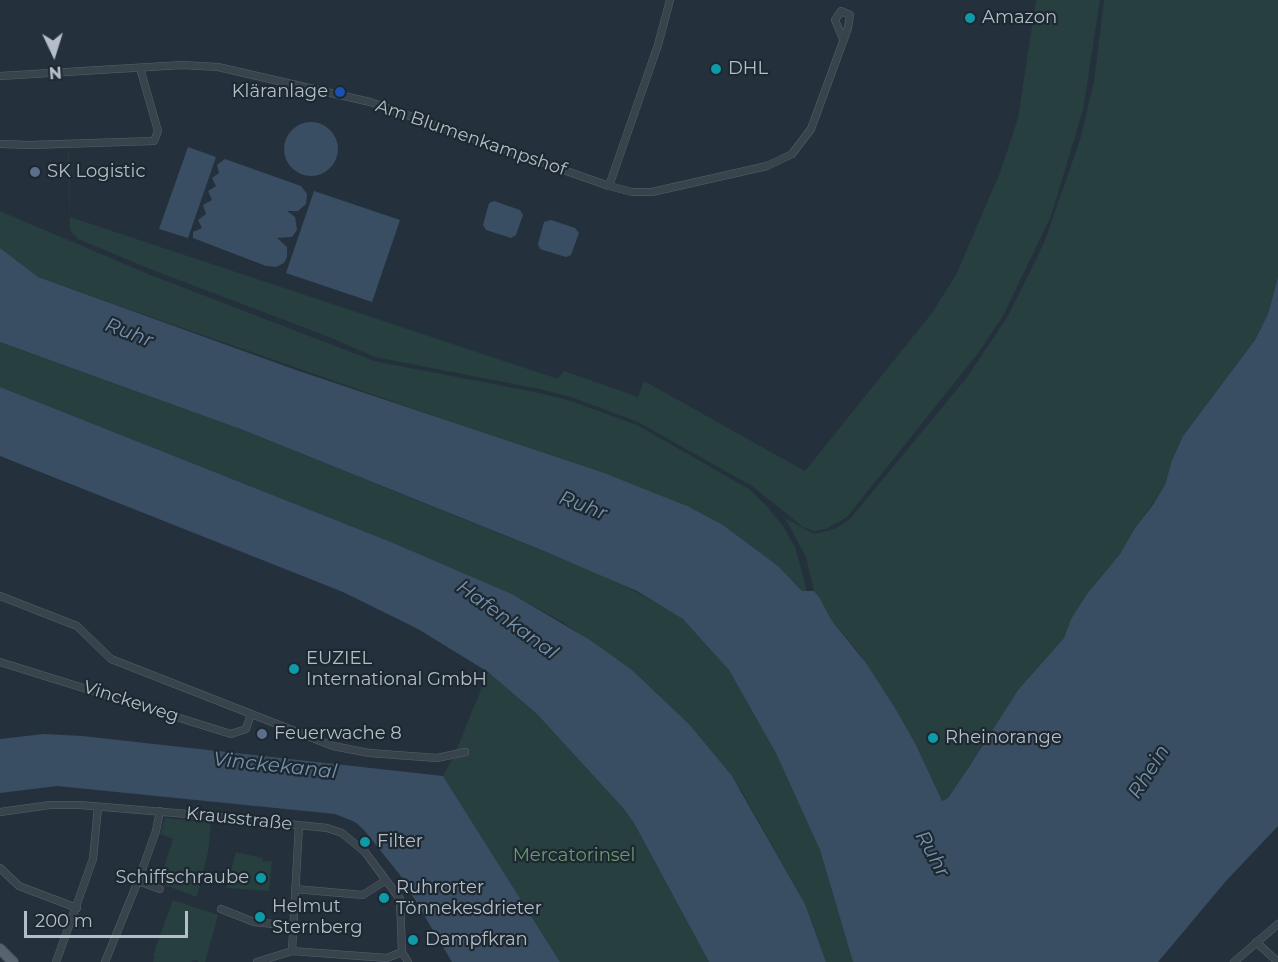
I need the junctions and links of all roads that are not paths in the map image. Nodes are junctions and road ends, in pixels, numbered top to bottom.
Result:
1 (670, 0) edge
2 (843, 39) junction
3 (140, 68) junction
4 (0, 76) edge
5 (0, 144) edge
6 (609, 186) junction
7 (0, 596) edge
8 (0, 662) edge
9 (251, 714) junction
10 (465, 752) dead end
11 (98, 807) junction
12 (160, 811) junction
13 (0, 812) edge
14 (299, 825) junction
15 (0, 868) edge
16 (386, 880) junction
17 (138, 881) junction
18 (160, 889) dead end
19 (295, 889) junction
20 (76, 908) junction
21 (221, 909) dead end
22 (1278, 924) edge
23 (293, 926) junction
24 (1256, 942) junction
25 (0, 949) edge
26 (402, 949) junction
27 (292, 951) junction
28 (276, 959) edge
29 (13, 962) edge
30 (56, 962) edge
31 (105, 962) edge
32 (257, 962) edge
33 (408, 962) edge
34 (1234, 962) edge
35 (1278, 962) edge

1 - 6 street
2 - 2 street, Am Blumenkampshof
2 - 6 street, Am Blumenkampshof
3 - 4 street, Am Blumenkampshof
3 - 5 street
3 - 6 street, Am Blumenkampshof
7 - 9 street
8 - 9 street, Vinckeweg
9 - 10 street
11 - 12 street, Krausstraße
11 - 13 street, Krausstraße
11 - 20 street
12 - 14 street, Krausstraße
12 - 17 street
14 - 16 street, Krausstraße
14 - 19 street
15 - 20 street
16 - 19 street
16 - 26 street, Krausstraße
17 - 18 street
17 - 31 street
19 - 23 street
20 - 30 street
21 - 23 street
22 - 24 street
23 - 27 street
24 - 34 street
24 - 35 street
25 - 29 main road
26 - 27 street
26 - 33 street
27 - 28 street
28 - 32 street

